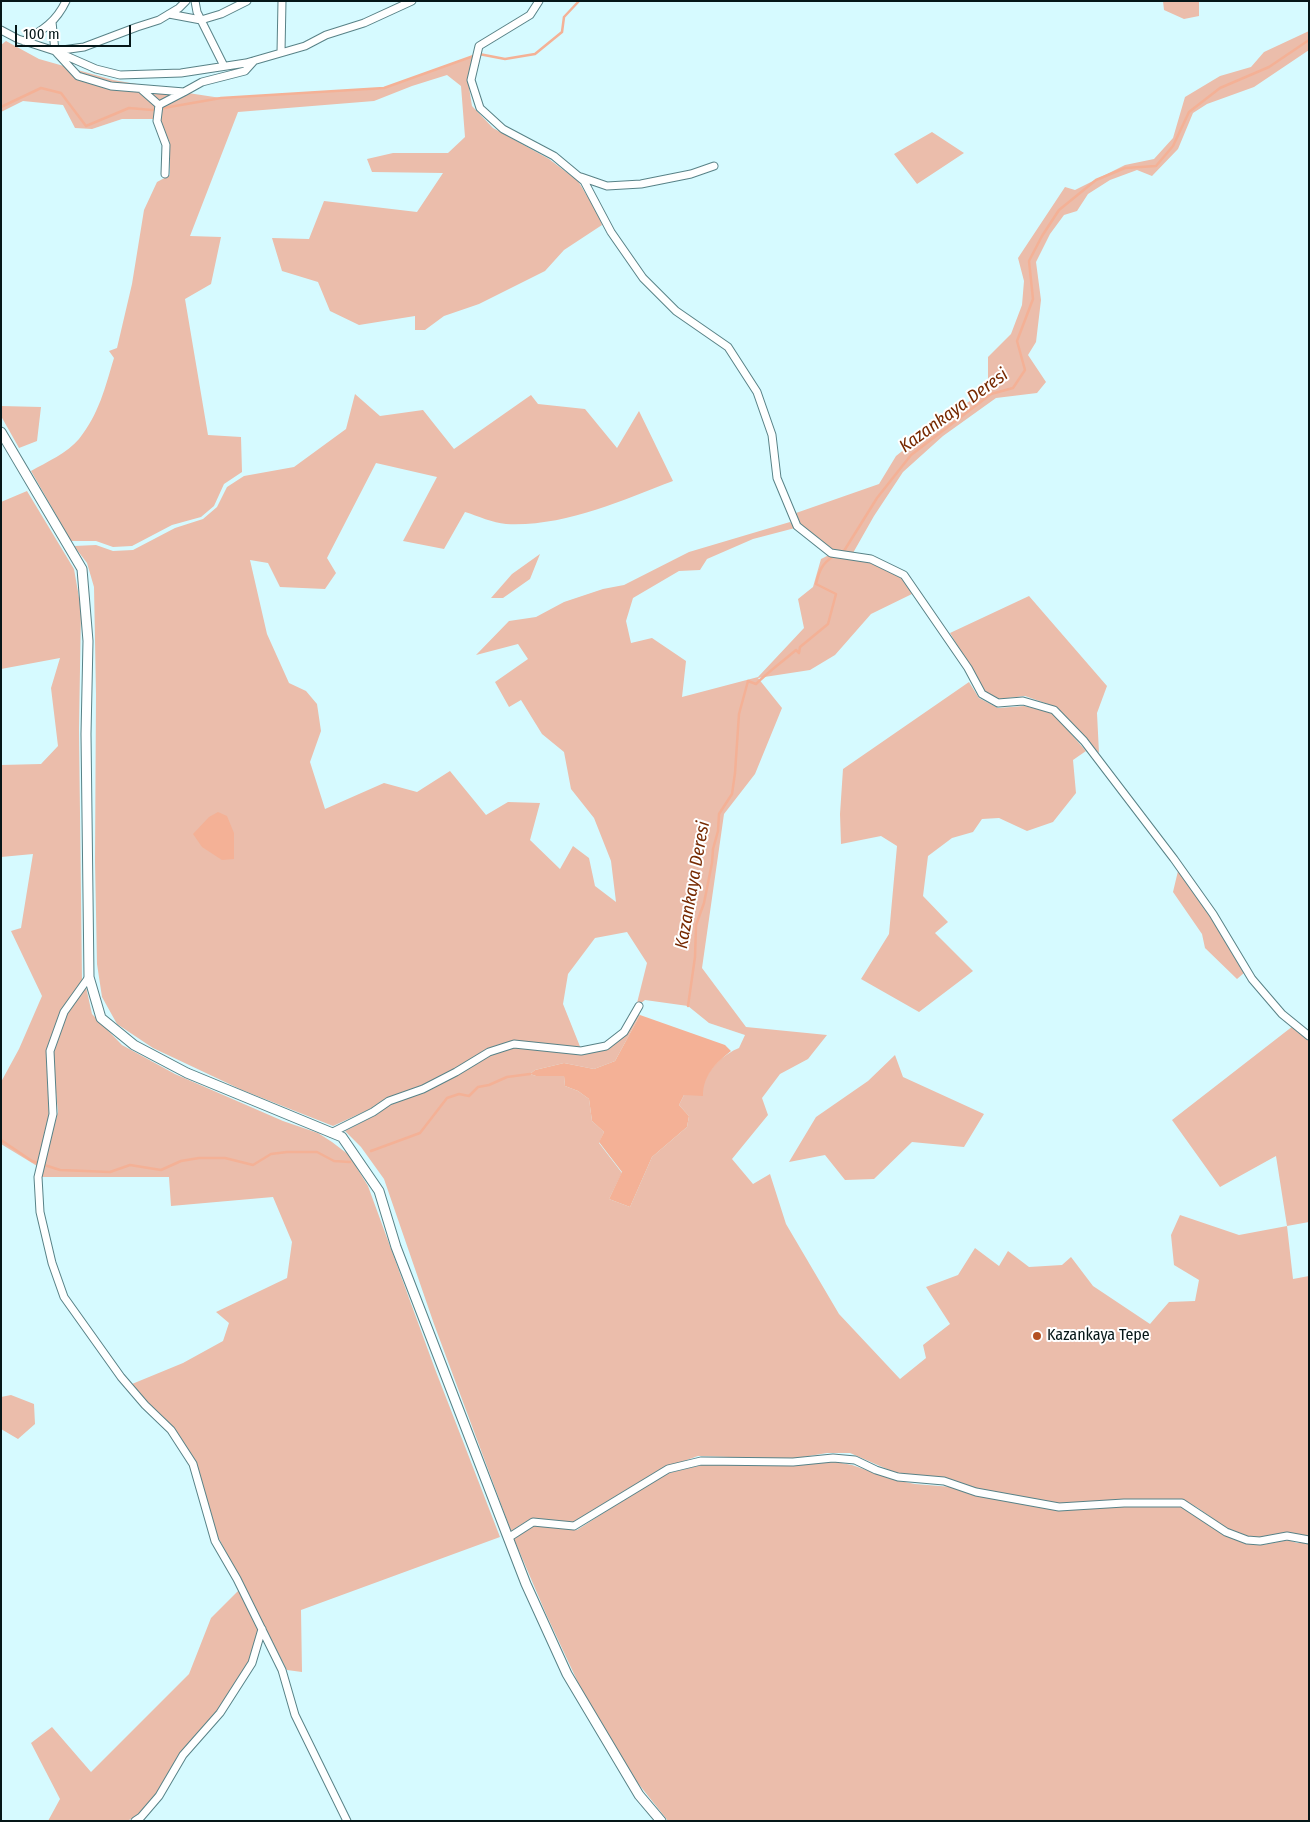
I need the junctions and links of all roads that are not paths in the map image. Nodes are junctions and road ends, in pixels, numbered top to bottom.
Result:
1 (66, 1) edge
2 (186, 1) edge
3 (195, 1) edge
4 (248, 1) edge
5 (282, 1) edge
6 (540, 1) edge
7 (408, 2) edge
8 (169, 14) junction
9 (200, 20) junction
10 (52, 22) junction
11 (1, 30) edge
12 (24, 41) junction
13 (55, 52) junction
14 (281, 52) junction
15 (255, 60) junction
16 (224, 66) junction
17 (142, 90) junction
18 (184, 92) junction
19 (159, 105) junction
20 (714, 166) dead end
21 (165, 174) dead end
22 (578, 176) junction
23 (1, 432) edge
24 (89, 976) junction
25 (639, 1006) dead end
26 (1309, 1036) edge
27 (331, 1133) junction
28 (508, 1538) junction
29 (1309, 1540) edge
30 (262, 1629) junction
31 (135, 1821) edge
32 (347, 1821) edge
33 (661, 1821) edge

1 - 10 street
2 - 8 street
3 - 9 street
4 - 9 street
5 - 14 street
6 - 22 street
7 - 14 street
8 - 9 street
8 - 13 street
9 - 16 street
10 - 12 street
10 - 13 street
11 - 12 street
12 - 13 street
13 - 16 street
13 - 17 street
14 - 15 street
15 - 16 street
15 - 18 street
17 - 18 street
17 - 19 street
18 - 19 street
19 - 21 street
20 - 22 street
22 - 26 street
23 - 24 street
24 - 27 street
24 - 30 street
25 - 27 street
27 - 28 street
28 - 29 street
28 - 33 street
30 - 31 street
30 - 32 street

